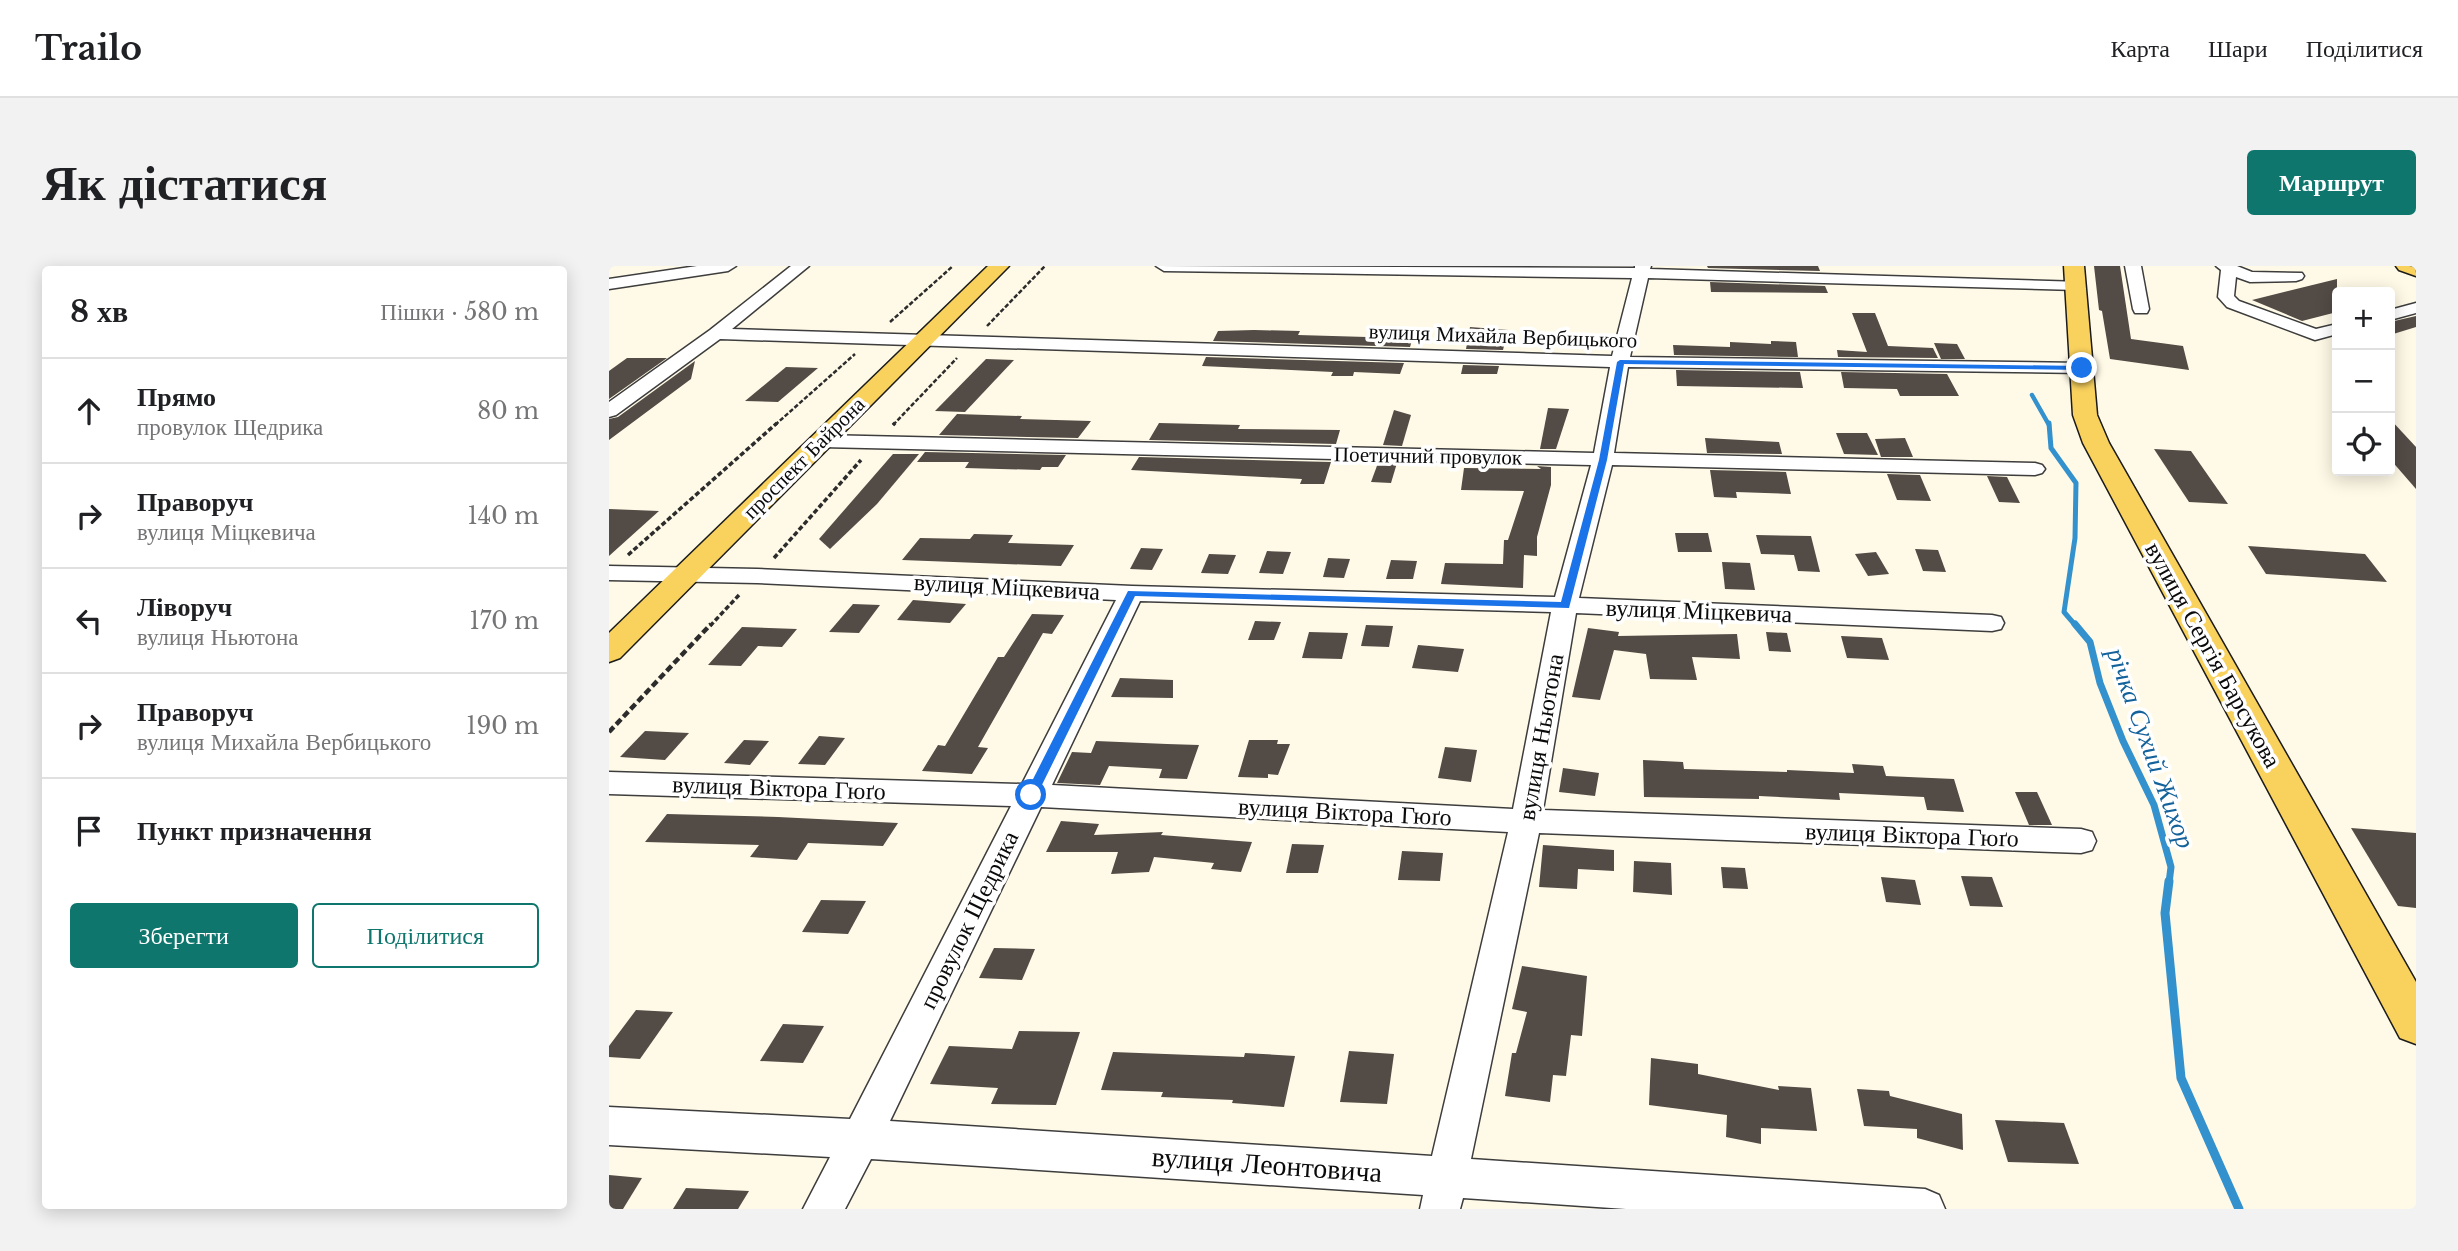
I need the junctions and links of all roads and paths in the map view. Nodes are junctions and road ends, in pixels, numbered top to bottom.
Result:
1 (639, 266) edge
2 (728, 266) edge
3 (801, 266) edge
4 (953, 266) edge
5 (999, 266) edge
6 (1045, 266) edge
7 (1164, 266) edge
8 (2133, 266) edge
9 (2407, 266) edge
10 (2227, 267) edge
11 (1642, 270) edge
12 (2416, 270) edge
13 (2075, 276) edge
14 (2296, 276) dead end
15 (2416, 277) edge
16 (631, 281) junction
17 (609, 284) edge
18 (2416, 308) edge
19 (2141, 309) dead end
20 (2395, 314) edge
21 (2332, 330) edge
22 (716, 334) junction
23 (870, 340) junction
24 (922, 342) junction
25 (971, 343) junction
26 (1620, 362) junction
27 (2082, 368) junction
28 (609, 411) edge
29 (822, 441) junction
30 (877, 443) junction
31 (1603, 460) junction
32 (2035, 469) dead end
33 (614, 568) edge
34 (686, 575) junction
35 (757, 576) junction
36 (1132, 593) junction
37 (1566, 605) junction
38 (1992, 623) dead end
39 (609, 651) edge
40 (609, 733) edge
41 (609, 783) edge
42 (1031, 795) junction
43 (1526, 821) junction
44 (2081, 841) dead end
45 (2416, 1024) edge
46 (609, 1126) edge
47 (861, 1139) junction
48 (1442, 1192) edge
49 (823, 1209) edge
50 (1926, 1209) edge

1 - 16 street
2 - 16 street
3 - 22 street
4 - 23 path
5 - 24 main road, проспект Байрона
6 - 25 path
7 - 11 street
8 - 19 street
9 - 12 main road
9 - 15 street
10 - 14 street
10 - 21 street
11 - 13 street
11 - 26 street, вулиця Ньютона
13 - 27 main road, вулиця Сергія Барсукова
16 - 17 street
18 - 20 street
22 - 23 street, вулиця Михайла Вербицького
22 - 28 street
23 - 24 street, вулиця Михайла Вербицького
23 - 33 path
24 - 25 street, вулиця Михайла Вербицького
24 - 29 main road, проспект Байрона
25 - 26 street, вулиця Михайла Вербицького
25 - 30 path
26 - 27 street, вулиця Михайла Вербицького
26 - 31 street, вулиця Ньютона
27 - 45 main road, вулиця Сергія Барсукова
29 - 30 street, Поетичний провулок
29 - 34 main road, проспект Байрона
30 - 31 street, Поетичний провулок
30 - 35 path
31 - 32 street, Поетичний провулок
31 - 37 street, вулиця Ньютона
33 - 34 street, вулиця Міцкевича
34 - 35 street, вулиця Міцкевича
34 - 39 main road, проспект Байрона
35 - 36 street, вулиця Міцкевича
35 - 40 path
36 - 37 street, вулиця Міцкевича
36 - 42 street, провулок Щедрика
37 - 38 street, вулиця Міцкевича
37 - 43 street, вулиця Ньютона
41 - 42 street, вулиця Віктора Гюґо
42 - 43 street, вулиця Віктора Гюґо
42 - 47 street, провулок Щедрика
43 - 44 street, вулиця Віктора Гюґо
43 - 48 street, вулиця Ньютона
46 - 47 street, вулиця Леонтовича
47 - 48 street, вулиця Леонтовича
47 - 49 street, провулок Щедрика
48 - 50 street, вулиця Леонтовича

